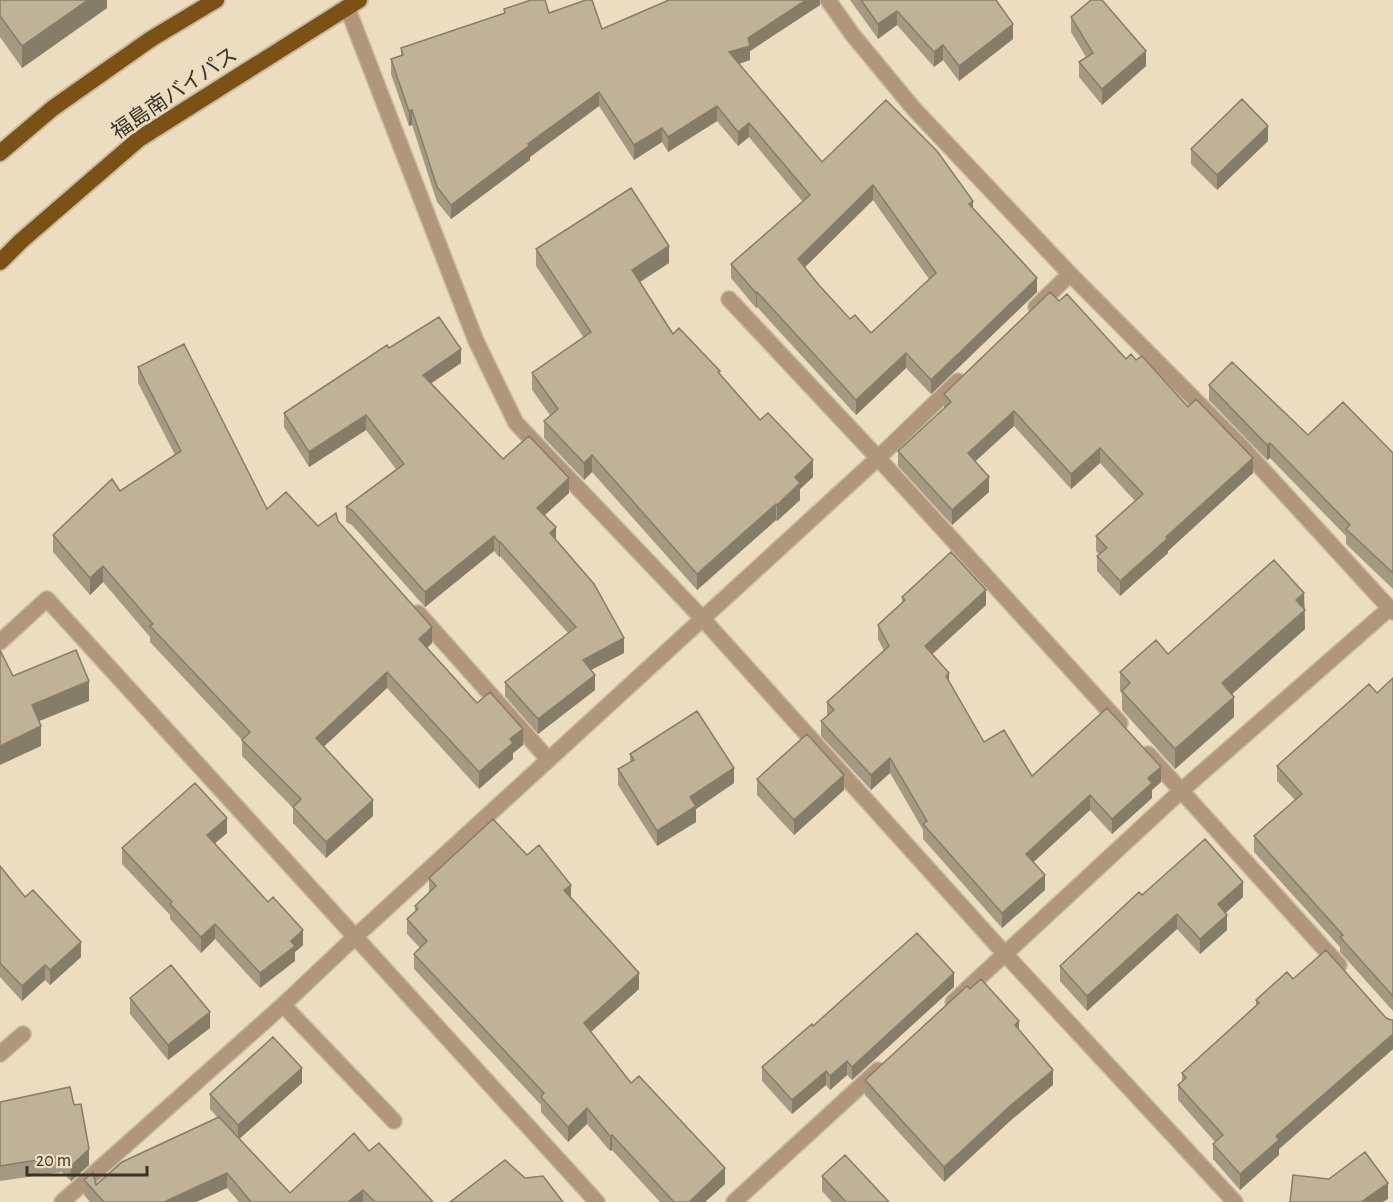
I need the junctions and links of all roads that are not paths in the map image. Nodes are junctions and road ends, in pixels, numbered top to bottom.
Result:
1 (216, 0) edge
2 (828, 0) edge
3 (353, 4) edge
4 (0, 153) edge
5 (0, 262) edge
6 (1070, 274) junction
7 (729, 299) dead end
8 (1028, 314) edge
9 (970, 370) edge
10 (878, 458) junction
11 (407, 601) edge
12 (1391, 610) edge
13 (702, 618) junction
14 (0, 642) edge
15 (1126, 730) edge
16 (1142, 747) edge
17 (548, 759) junction
18 (1182, 790) junction
19 (355, 937) junction
20 (1005, 954) junction
21 (1346, 973) edge
22 (283, 1005) junction
23 (944, 1010) edge
24 (23, 1034) dead end
25 (0, 1054) edge
26 (891, 1058) edge
27 (394, 1121) dead end
28 (62, 1202) edge
29 (597, 1202) edge
30 (734, 1202) edge
31 (1235, 1202) edge

1 - 4 highway
2 - 6 street
3 - 5 highway, 福島南バイパス
3 - 13 street
6 - 8 street
6 - 12 street
7 - 10 street
9 - 10 street
10 - 13 street
10 - 15 street
11 - 17 street
12 - 18 street
13 - 17 street
13 - 20 street
14 - 19 street
16 - 18 street
17 - 19 street
18 - 20 street
18 - 21 street
19 - 22 street
19 - 29 street
20 - 23 street
20 - 31 street
22 - 27 street
22 - 28 street
24 - 25 street
26 - 30 street

